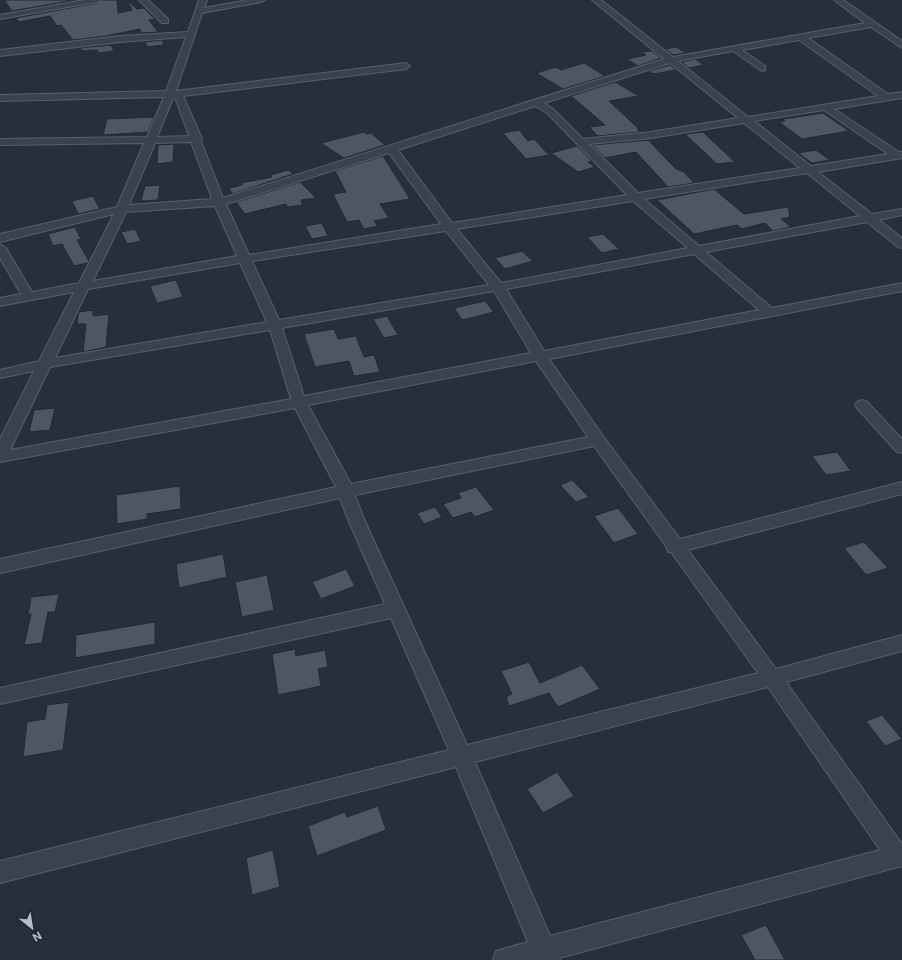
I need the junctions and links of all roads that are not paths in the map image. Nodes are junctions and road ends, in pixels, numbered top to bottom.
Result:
1 (97, 0) edge
2 (143, 0) edge
3 (261, 0) edge
4 (596, 0) edge
5 (838, 0) edge
6 (202, 6) edge
7 (0, 17) edge
8 (165, 21) dead end
9 (872, 24) junction
10 (191, 34) junction
11 (902, 36) edge
12 (801, 37) junction
13 (890, 37) junction
14 (902, 45) edge
15 (734, 48) junction
16 (0, 53) edge
17 (670, 60) junction
18 (406, 66) dead end
19 (762, 68) dead end
20 (170, 94) junction
21 (902, 96) edge
22 (0, 98) edge
23 (887, 98) junction
24 (537, 103) junction
25 (825, 107) junction
26 (745, 120) junction
27 (197, 139) junction
28 (151, 140) junction
29 (0, 142) edge
30 (580, 142) junction
31 (392, 148) junction
32 (900, 156) edge
33 (808, 169) junction
34 (634, 196) junction
35 (219, 202) junction
36 (122, 209) junction
37 (902, 212) edge
38 (869, 217) junction
39 (449, 226) junction
40 (0, 238) edge
41 (902, 244) edge
42 (0, 248) edge
43 (696, 250) junction
44 (246, 260) junction
45 (84, 286) junction
46 (498, 287) junction
47 (902, 287) edge
48 (29, 296) junction
49 (0, 302) edge
50 (769, 312) junction
51 (275, 326) junction
52 (540, 356) junction
53 (45, 364) junction
54 (0, 374) edge
55 (299, 402) junction
56 (862, 405) dead end
57 (598, 440) junction
58 (902, 448) edge
59 (0, 455) edge
60 (902, 488) edge
61 (346, 491) junction
62 (674, 547) junction
63 (0, 566) edge
64 (397, 609) junction
65 (902, 643) edge
66 (772, 678) junction
67 (0, 696) edge
68 (462, 756) junction
69 (900, 855) edge
70 (0, 872) edge
71 (546, 955) edge
72 (505, 960) edge

1 - 7 street
2 - 8 street
3 - 6 street
4 - 17 street
5 - 9 street
6 - 10 street
9 - 12 street
9 - 13 street
10 - 16 street
10 - 20 street
11 - 13 street
12 - 15 street
12 - 23 street
13 - 14 street
15 - 17 street
15 - 19 street
17 - 24 street
17 - 26 street
18 - 20 street
20 - 22 street
20 - 27 street
20 - 28 street
21 - 23 street
23 - 25 street
24 - 30 street
24 - 31 street
25 - 26 street
25 - 32 street
26 - 30 street
26 - 33 street
27 - 28 street
27 - 35 street
28 - 29 street
28 - 36 street
30 - 34 street
31 - 35 street
31 - 39 street
32 - 33 street
33 - 34 street
33 - 38 street
34 - 39 street
34 - 43 street
35 - 36 street
35 - 44 street
36 - 40 street
36 - 45 street
37 - 38 street
38 - 41 street
38 - 43 street
39 - 44 street
39 - 46 street
42 - 48 street
43 - 46 street
43 - 50 street
44 - 45 street
44 - 51 street
45 - 48 street
45 - 53 street
46 - 51 street
46 - 52 street
47 - 50 street
48 - 49 street
50 - 52 street
51 - 53 street
51 - 55 street
52 - 55 street
52 - 57 street
53 - 54 street
53 - 59 street
55 - 59 street
55 - 61 street
56 - 58 street
57 - 61 street
57 - 62 street
60 - 62 street
61 - 63 street
61 - 64 street
62 - 66 street
64 - 67 street
64 - 68 street
65 - 66 street
66 - 68 street
66 - 69 street
68 - 70 street
68 - 71 street
69 - 71 street
71 - 72 street

